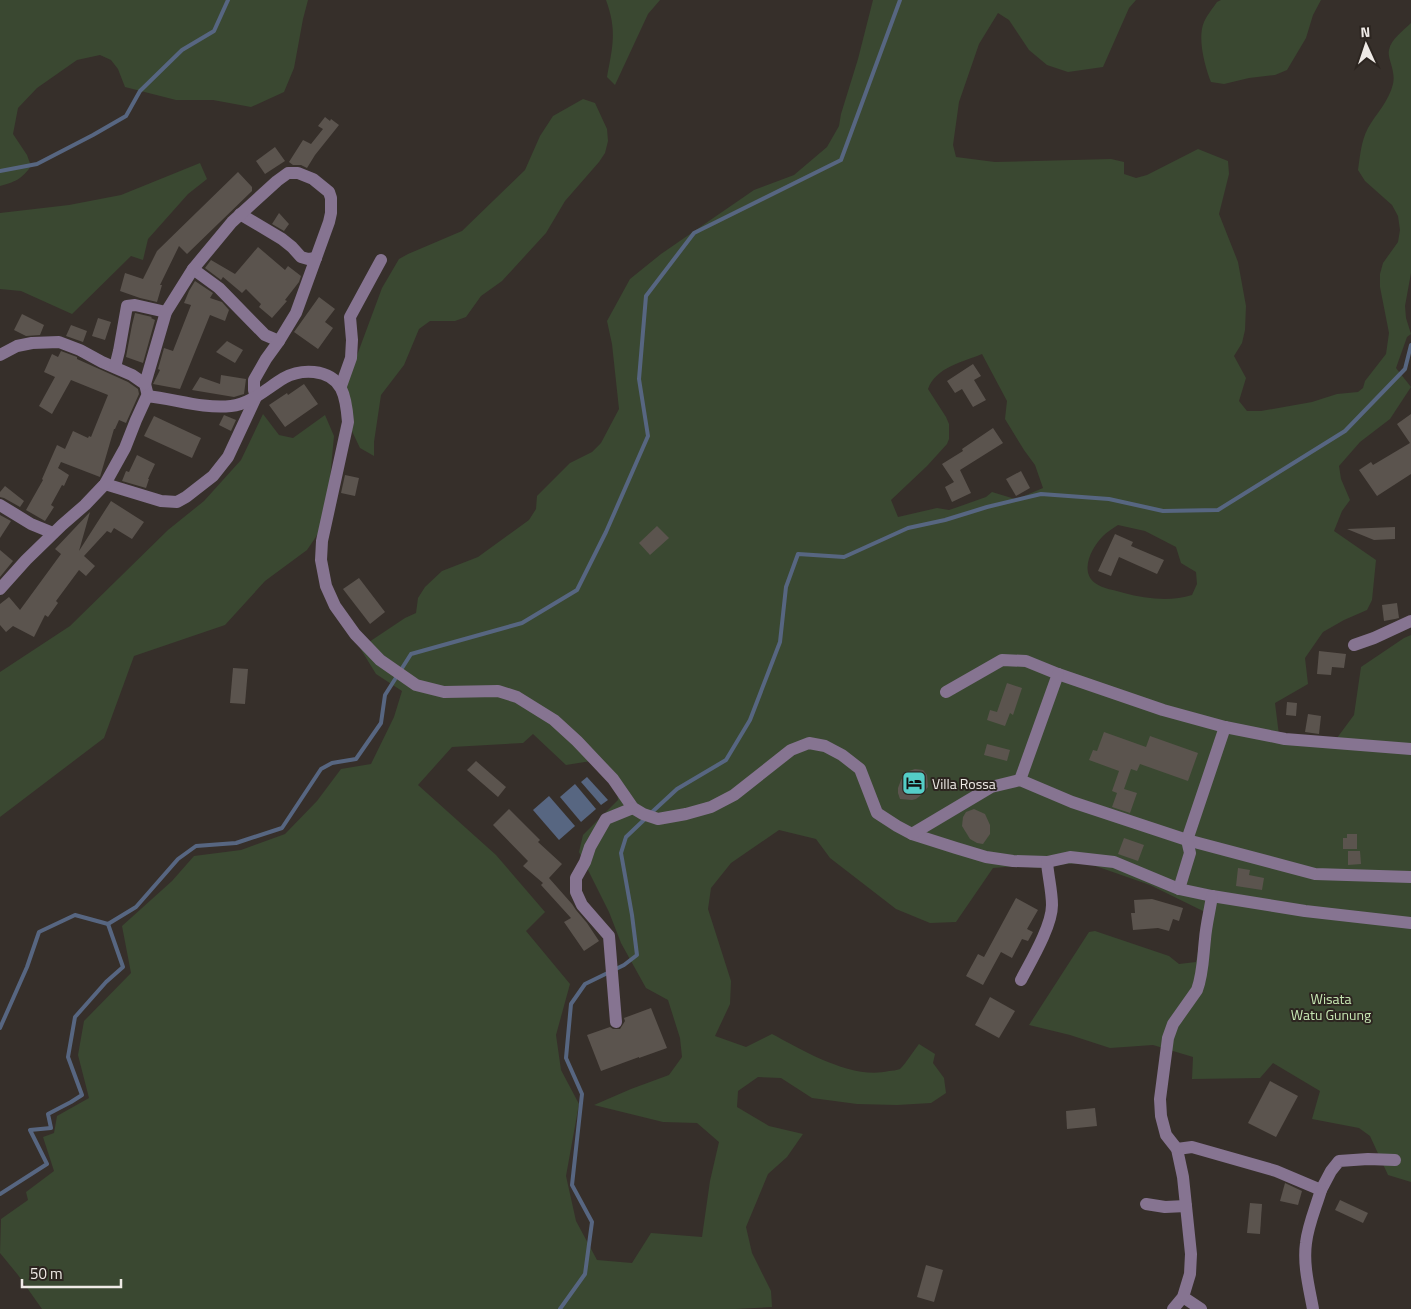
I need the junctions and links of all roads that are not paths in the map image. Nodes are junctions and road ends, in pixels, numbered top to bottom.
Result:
1 (240, 214) junction
2 (316, 258) junction
3 (381, 260) dead end
4 (193, 268) junction
5 (166, 312) junction
6 (279, 341) junction
7 (0, 355) edge
8 (115, 368) junction
9 (340, 386) junction
10 (146, 390) junction
11 (256, 397) junction
12 (105, 484) junction
13 (0, 505) edge
14 (53, 534) junction
15 (0, 589) edge
16 (1411, 621) edge
17 (1354, 645) dead end
18 (1058, 674) junction
19 (946, 692) dead end
20 (1225, 727) junction
21 (1411, 749) edge
22 (1020, 780) junction
23 (638, 811) junction
24 (912, 834) junction
25 (1187, 840) junction
26 (1047, 862) junction
27 (1411, 878) edge
28 (1179, 889) junction
29 (1212, 896) junction
30 (1411, 923) edge
31 (1021, 980) dead end
32 (616, 1022) dead end
33 (1177, 1150) junction
34 (1396, 1160) dead end
35 (1321, 1190) junction
36 (1146, 1204) dead end
37 (1186, 1206) junction
38 (1183, 1297) junction
39 (1173, 1309) edge
40 (1201, 1309) edge
41 (1313, 1309) edge

1 - 2 street
1 - 2 street
1 - 4 street
2 - 6 street
3 - 9 street
4 - 5 street
4 - 6 street
5 - 8 street
5 - 10 street
6 - 11 street
7 - 8 street
8 - 10 street
9 - 11 street
9 - 23 street
10 - 11 street
10 - 12 street
11 - 12 street
12 - 14 street
13 - 14 street
14 - 15 street
16 - 17 street
18 - 19 street
18 - 20 street
18 - 22 street
20 - 21 street
20 - 25 street
22 - 24 street
22 - 25 street
23 - 24 street
23 - 32 street
24 - 26 street
25 - 27 street
25 - 28 street
26 - 28 street
26 - 31 street
28 - 29 street
29 - 30 street
29 - 33 street
33 - 35 street
33 - 37 street
34 - 35 street
35 - 41 street
36 - 37 street
37 - 38 street
38 - 39 street
38 - 40 street

